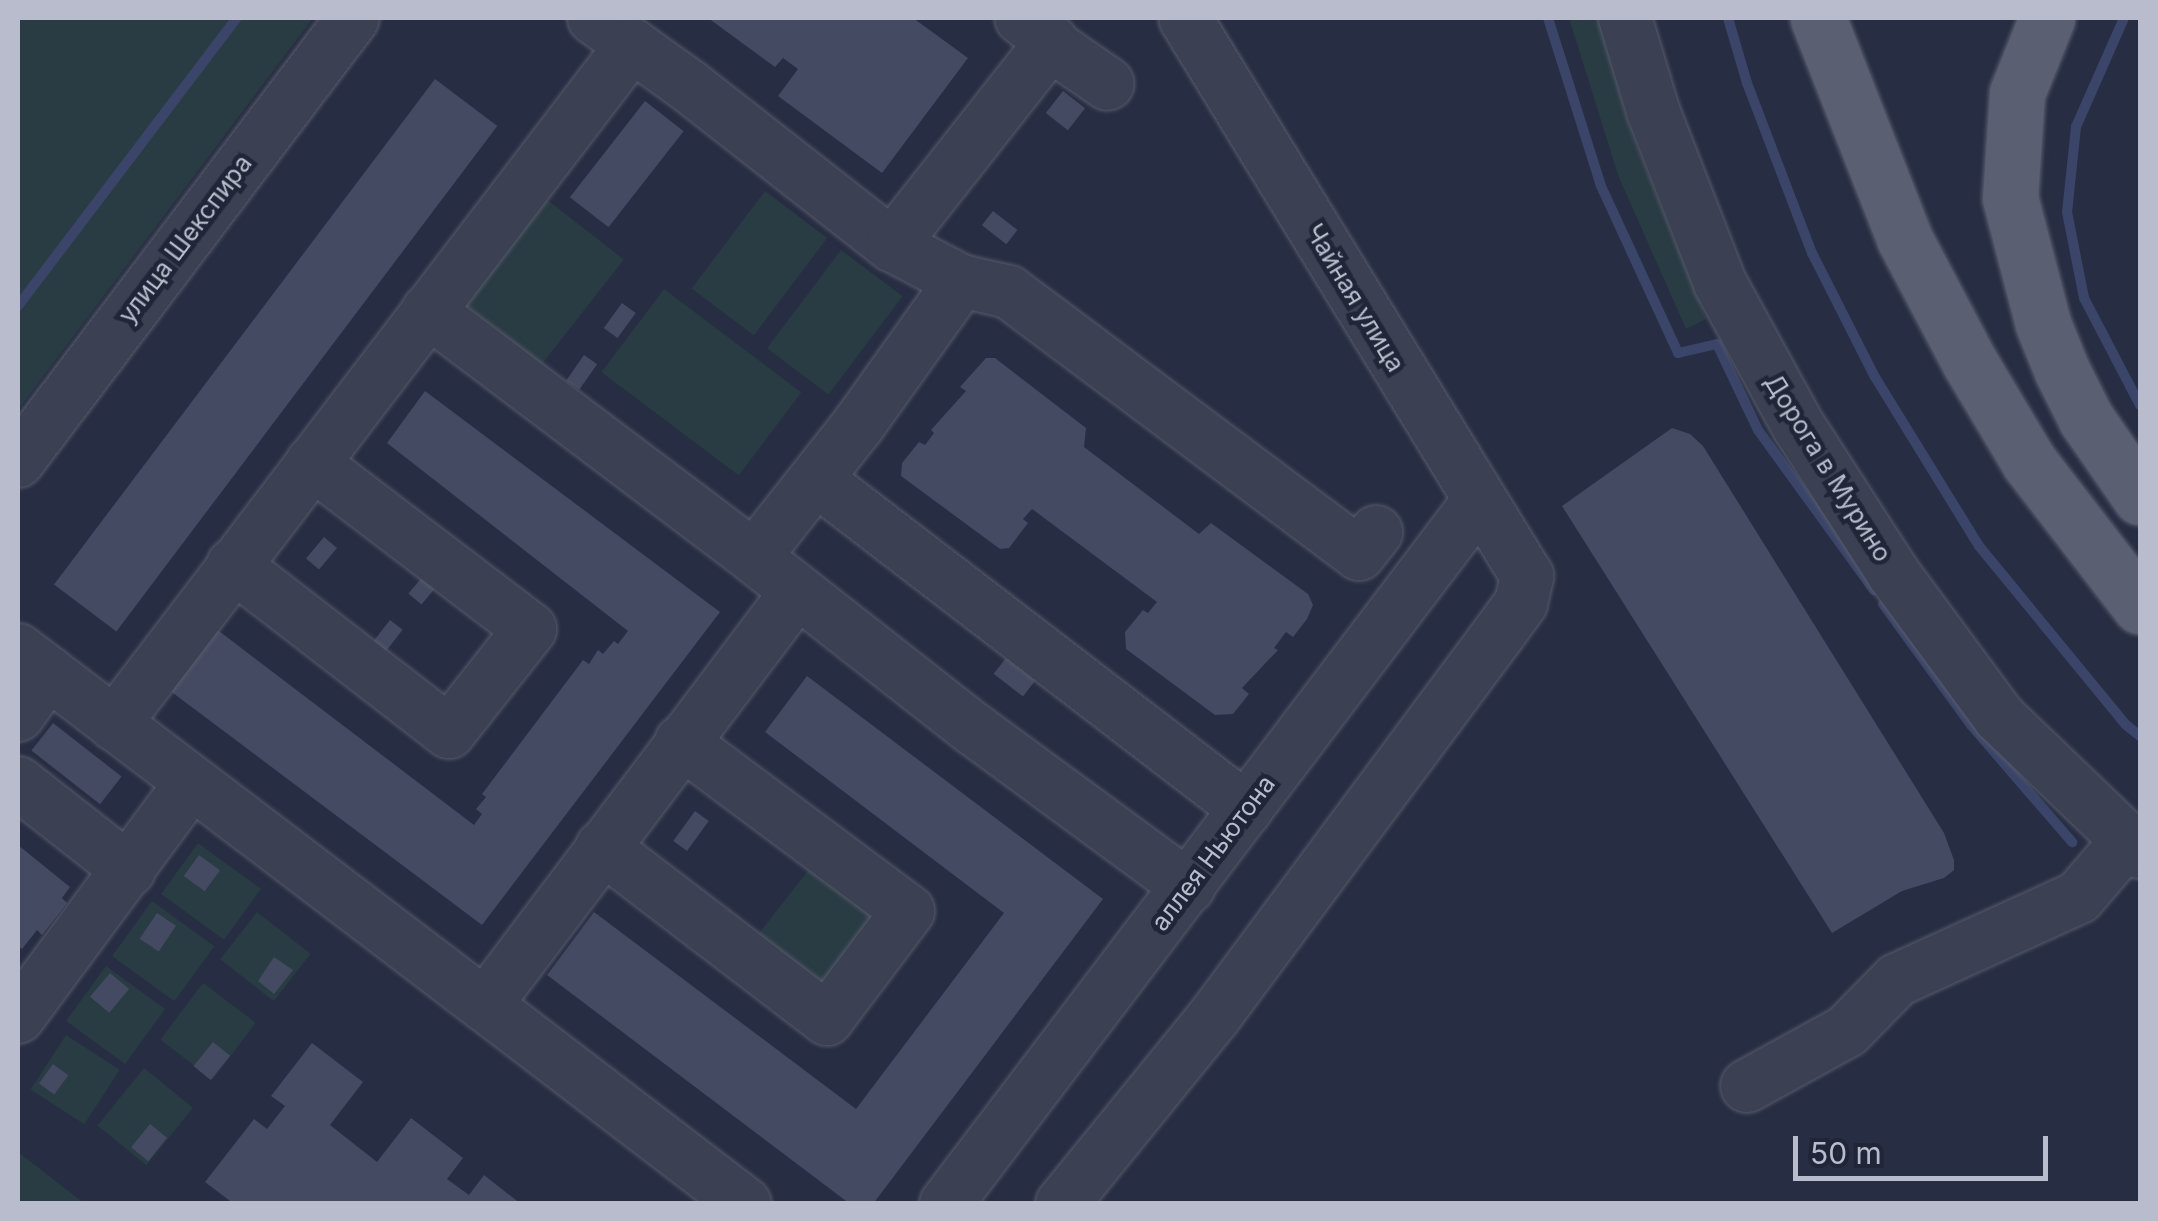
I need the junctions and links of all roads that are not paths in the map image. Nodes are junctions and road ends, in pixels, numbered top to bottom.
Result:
1 (354, 18) edge
2 (1185, 18) edge
3 (1625, 18) edge
4 (1818, 18) edge
5 (2046, 18) edge
6 (613, 31) edge
7 (1035, 31) edge
8 (1108, 84) dead end
9 (892, 245) junction
10 (961, 281) junction
11 (428, 310) junction
12 (18, 461) edge
13 (312, 463) junction
14 (816, 479) junction
15 (2140, 497) edge
16 (1478, 502) junction
17 (1376, 532) dead end
18 (754, 557) junction
19 (234, 565) junction
20 (796, 593) junction
21 (2140, 606) edge
22 (32, 661) edge
23 (18, 716) edge
24 (114, 724) junction
25 (681, 742) junction
26 (18, 783) edge
27 (174, 806) dead end
28 (1246, 809) junction
29 (2134, 846) edge
30 (602, 847) junction
31 (128, 870) junction
32 (1189, 887) junction
33 (485, 1004) junction
34 (19, 1011) edge
35 (1746, 1086) dead end
36 (1066, 1202) edge
37 (745, 1204) edge
38 (946, 1204) edge

1 - 12 street, улица Шекспира
2 - 16 street, Чайная улица
3 - 29 street, Дорога в Мурино
4 - 21 main road
5 - 15 main road
6 - 9 street
6 - 11 street
7 - 8 street
7 - 9 street
9 - 10 street
10 - 14 street
10 - 17 street
11 - 13 street
11 - 18 street
13 - 19 street
13 - 19 street
14 - 18 street
14 - 28 street
16 - 28 street, аллея Ньютона
16 - 36 street, Чайная улица
18 - 20 street
19 - 24 street
20 - 25 street
20 - 32 street
22 - 23 street
22 - 24 street
24 - 33 street
25 - 30 street
25 - 30 street
26 - 31 street
27 - 31 street
28 - 32 street, аллея Ньютона
29 - 35 street
30 - 33 street
31 - 34 street
32 - 38 street, аллея Ньютона
33 - 37 street

